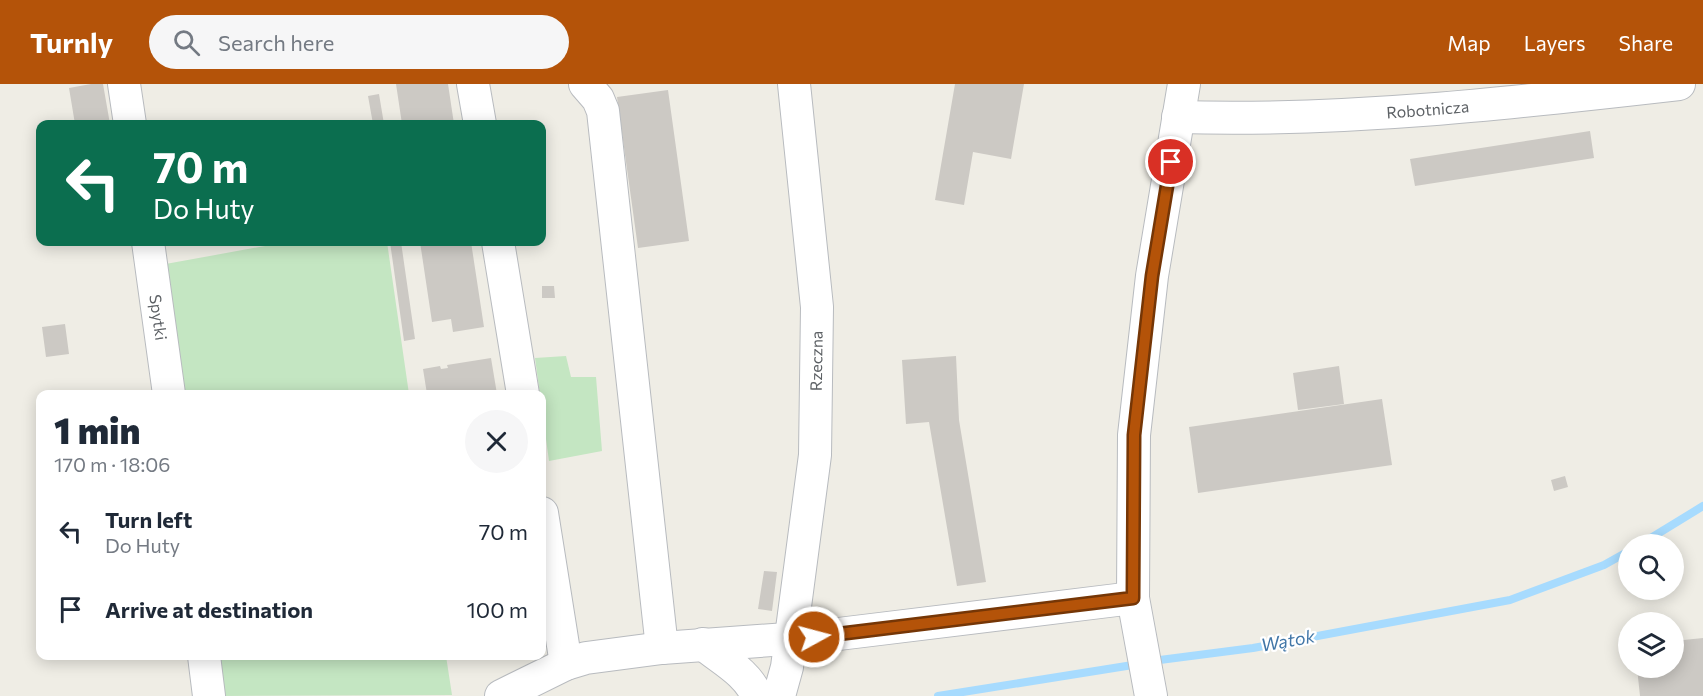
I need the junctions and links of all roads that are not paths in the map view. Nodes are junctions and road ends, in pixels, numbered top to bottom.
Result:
1 (124, 84) edge
2 (474, 84) edge
3 (585, 84) edge
4 (794, 84) edge
5 (1184, 84) edge
6 (1678, 84) edge
7 (1178, 117) junction
8 (129, 120) edge
9 (479, 120) edge
10 (149, 246) edge
11 (499, 246) edge
12 (168, 390) edge
13 (522, 390) edge
14 (546, 538) edge
15 (1133, 598) junction
16 (791, 639) junction
17 (703, 644) junction
18 (662, 648) junction
19 (204, 660) edge
20 (566, 664) junction
21 (767, 689) edge
22 (1150, 694) edge
23 (208, 696) edge
24 (501, 696) edge

1 - 8 street
2 - 9 street
3 - 18 street
4 - 16 street, Rzeczna
5 - 7 street
6 - 7 street, Robotnicza
7 - 15 street
10 - 12 street, Spytki
11 - 13 street
14 - 20 street
15 - 16 street
15 - 22 street
16 - 17 street
16 - 21 street, Rzeczna
17 - 18 street
17 - 21 street
18 - 20 street
19 - 23 street
20 - 24 street

